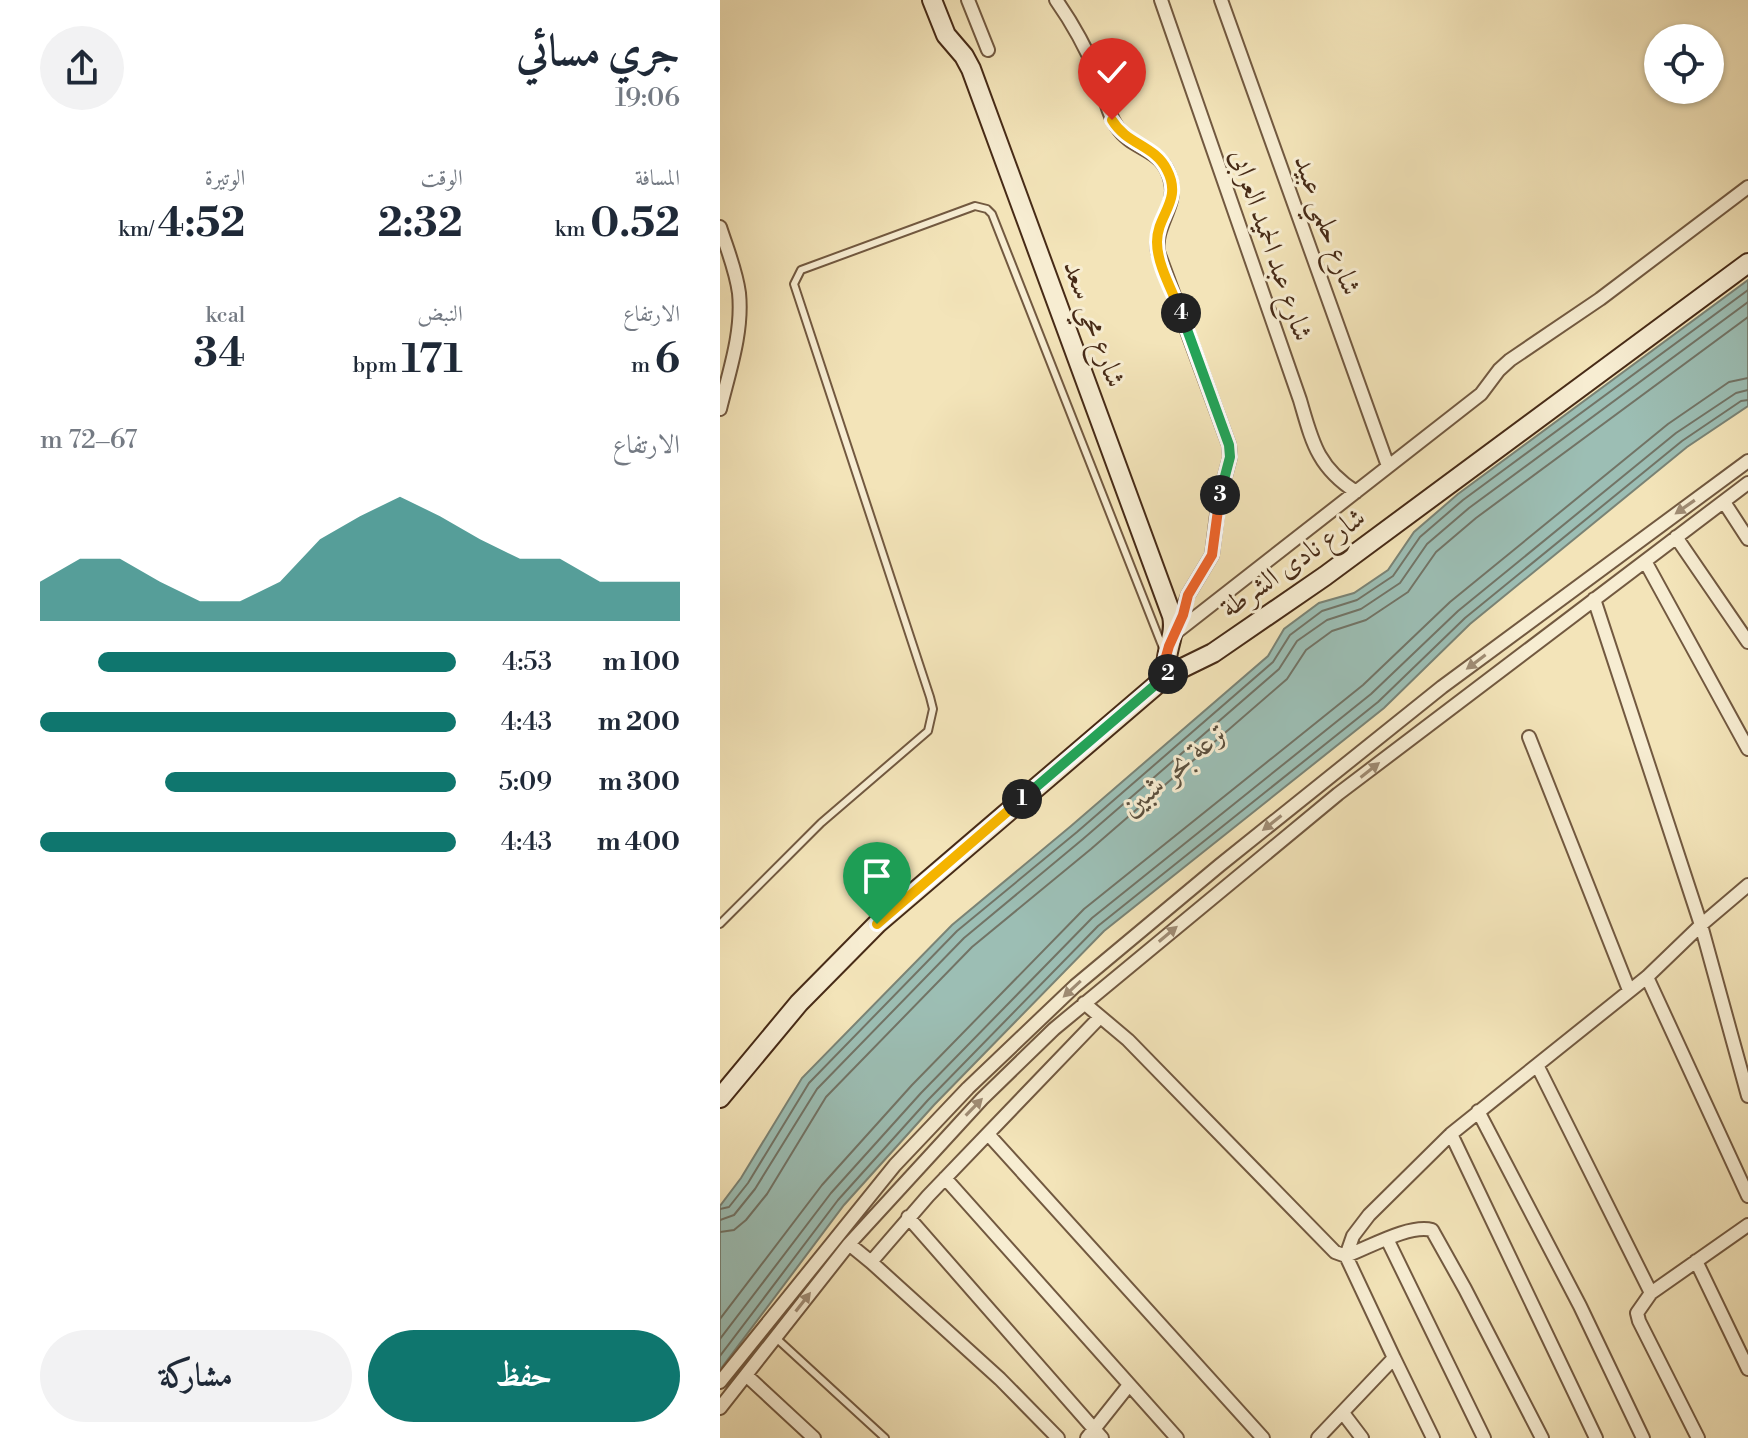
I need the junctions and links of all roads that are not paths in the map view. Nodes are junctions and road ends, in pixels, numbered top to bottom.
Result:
1 (932, 0) edge
2 (968, 0) edge
3 (1056, 0) edge
4 (1161, 0) edge
5 (1221, 0) edge
6 (988, 50) dead end
7 (1748, 187) edge
8 (720, 227) edge
9 (1748, 263) edge
10 (720, 409) edge
11 (1748, 461) edge
12 (1388, 466) junction
13 (1748, 483) edge
14 (1356, 492) junction
15 (1724, 502) junction
16 (1676, 537) junction
17 (1748, 539) edge
18 (1645, 561) junction
19 (1594, 599) junction
20 (1174, 634) junction
21 (1748, 642) edge
22 (1166, 655) junction
23 (1168, 675) junction
24 (1529, 737) dead end
25 (1748, 749) edge
26 (1748, 885) edge
27 (720, 924) edge
28 (1701, 925) junction
29 (1647, 977) junction
30 (1629, 990) junction
31 (1084, 1003) junction
32 (1100, 1017) junction
33 (1537, 1065) junction
34 (1748, 1096) edge
35 (720, 1098) edge
36 (1478, 1111) junction
37 (988, 1134) junction
38 (1451, 1134) junction
39 (945, 1178) junction
40 (1748, 1196) edge
41 (908, 1217) junction
42 (1748, 1225) edge
43 (1387, 1239) junction
44 (849, 1244) junction
45 (1346, 1256) junction
46 (1696, 1261) junction
47 (871, 1262) junction
48 (1651, 1293) junction
49 (775, 1337) junction
50 (1394, 1358) junction
51 (1748, 1369) edge
52 (746, 1375) junction
53 (720, 1382) edge
54 (1129, 1385) junction
55 (720, 1408) edge
56 (1343, 1413) junction
57 (1095, 1435) edge
58 (814, 1438) edge
59 (885, 1438) edge
60 (1058, 1438) edge
61 (1177, 1438) edge
62 (1263, 1438) edge
63 (1318, 1438) edge
64 (1362, 1438) edge
65 (1433, 1438) edge
66 (1484, 1438) edge
67 (1542, 1438) edge
68 (1596, 1438) edge
69 (1643, 1438) edge
70 (1698, 1438) edge

1 - 20 main road, شارع محي سعد
2 - 6 street
3 - 20 street
4 - 14 street, شارع عبد الحميد العرابى
5 - 12 street, شارع حلمي عبيد
7 - 12 street
8 - 10 street
9 - 23 main road, شارع نادى الشرطة
11 -> 53 street
12 - 14 street
13 - 15 street
14 - 20 street
15 - 16 street
15 - 17 street
16 - 18 street
16 - 21 street
18 - 19 street
18 - 25 street
19 - 28 street
31 -> 19 street
20 - 22 main road
22 - 23 main road
22 - 27 lane
23 - 35 main road, شارع نادى الشرطة
24 - 30 street
26 - 28 street
28 - 29 street
28 - 34 street
29 - 30 street
29 - 40 street
30 - 33 street
31 - 32 street
44 -> 31 street
32 - 37 street
32 - 45 street
33 - 36 street
33 - 48 street
36 - 38 street
36 - 69 street
37 - 39 street
37 - 62 street
38 - 45 street
38 - 68 street
39 - 41 street
39 - 54 street
41 - 47 street
41 - 57 street
42 - 46 street
43 - 45 street
43 - 66 street
43 - 67 street
44 - 47 street
49 -> 44 street
45 - 50 street
46 - 48 street
46 - 51 street
47 - 60 street
48 - 70 street
49 - 52 street
49 - 59 lane
50 - 56 street
50 - 65 street
52 - 55 street
52 - 58 street
54 - 57 street
54 - 61 street
56 - 63 street
56 - 64 street

